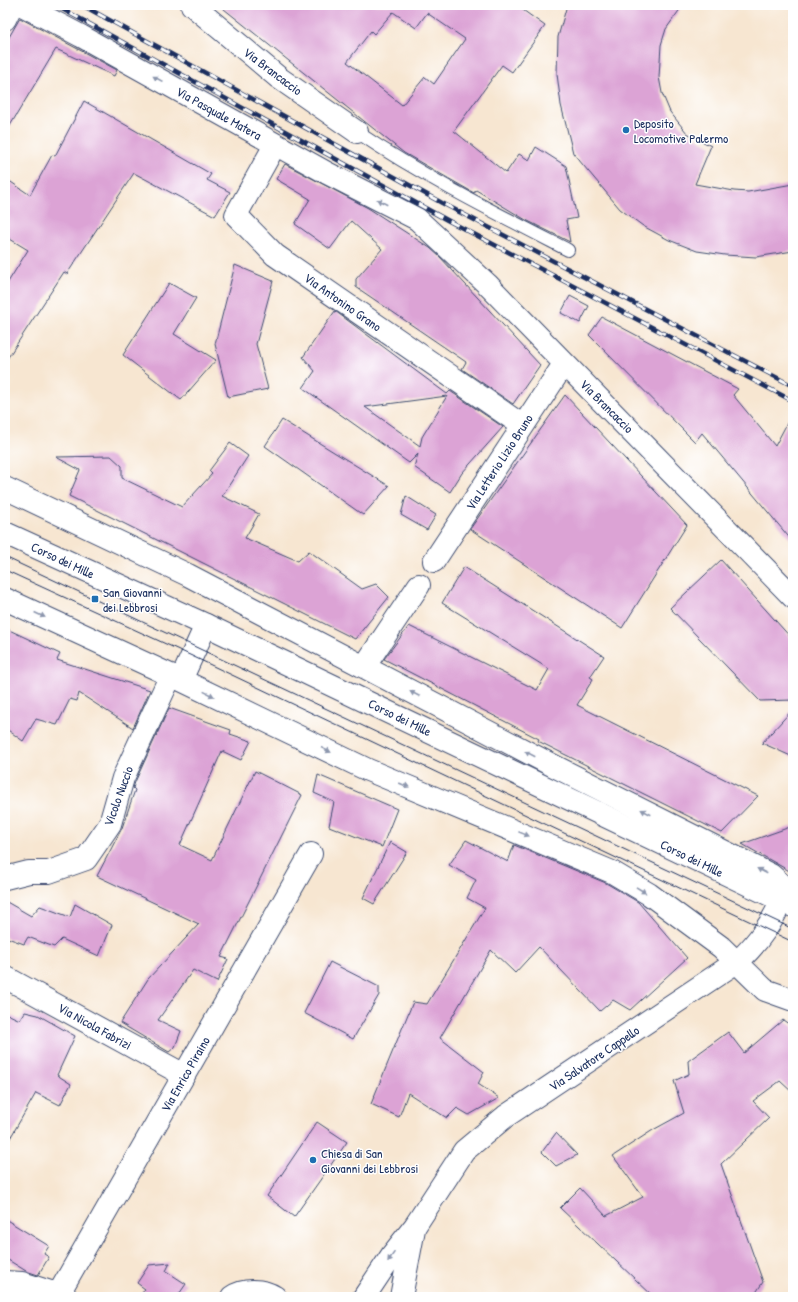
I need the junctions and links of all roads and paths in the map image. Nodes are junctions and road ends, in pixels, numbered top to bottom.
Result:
1 (12, 5) edge
2 (22, 5) edge
3 (192, 5) edge
4 (5, 19) edge
5 (357, 132) joint
6 (275, 145) junction
7 (417, 219) joint
8 (568, 250) dead end
9 (564, 364) junction
10 (523, 426) junction
11 (5, 488) edge
12 (5, 533) edge
13 (434, 561) dead end
14 (419, 584) dead end
15 (793, 597) edge
16 (5, 599) edge
17 (206, 625) junction
18 (364, 668) junction
19 (176, 678) junction
20 (311, 854) dead end
21 (5, 878) edge
22 (787, 903) edge
23 (738, 961) junction
24 (5, 977) edge
25 (793, 1000) edge
26 (184, 1075) junction
27 (415, 1226) junction
28 (5, 1282) edge
29 (63, 1295) edge
30 (232, 1297) edge
31 (275, 1297) edge
32 (364, 1297) edge
33 (401, 1297) edge

1 - 4 street
6 -> 2 street, Via Pasquale Matera
3 - 5 street, Via Brancaccio
5 - 8 lane
7 -> 6 street, Via Pasquale Matera
6 - 10 street, Via Antonino Grano
7 - 9 street, Via Brancaccio
9 - 10 street, Via Letterio Lizio Bruno
9 - 15 street, Via Brancaccio
10 - 13 street, Via Letterio Lizio Bruno
11 - 18 street
12 - 17 street, Corso dei Mille
14 - 18 street
16 -> 19 street
17 - 19 street, Vicolo Nuccio
17 - 22 street, Corso dei Mille
22 -> 18 street
19 - 21 street, Vicolo Nuccio
19 -> 23 street
20 - 26 street, Via Enrico Piraino
22 - 23 street, Via Salvatore Cappello
23 - 25 street
23 - 27 street, Via Salvatore Cappello
24 - 26 street, Via Nicola Fabrizi
26 - 29 street, Via Enrico Piraino
27 -> 32 street, Via Salvatore Cappello
27 - 33 street, Via Salvatore Cappello
28 - 29 street
30 - 31 street

